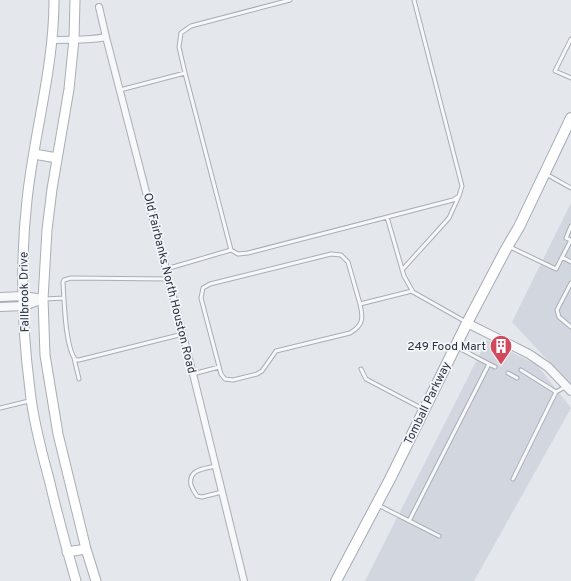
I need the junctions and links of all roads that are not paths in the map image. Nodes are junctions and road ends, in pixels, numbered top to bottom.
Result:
1 (54, 0) edge
2 (75, 0) edge
3 (290, 0) edge
4 (414, 0) edge
5 (99, 8) dead end
6 (106, 37) junction
7 (74, 39) junction
8 (571, 39) edge
9 (53, 40) junction
10 (185, 73) junction
11 (571, 78) edge
12 (120, 90) junction
13 (571, 118) edge
14 (34, 154) junction
15 (57, 158) junction
16 (545, 173) junction
17 (571, 188) edge
18 (459, 196) junction
19 (387, 217) junction
20 (571, 226) edge
21 (571, 240) edge
22 (508, 246) junction
23 (231, 250) junction
24 (562, 257) junction
25 (571, 262) edge
26 (166, 269) junction
27 (402, 270) junction
28 (169, 279) junction
29 (571, 283) edge
30 (412, 290) junction
31 (24, 296) junction
32 (0, 297) edge
33 (64, 298) junction
34 (43, 299) junction
35 (360, 304) junction
36 (24, 306) junction
37 (0, 307) edge
38 (467, 323) junction
39 (571, 327) edge
40 (183, 334) junction
41 (456, 346) junction
42 (74, 358) junction
43 (489, 364) junction
44 (219, 367) junction
45 (495, 367) dead end
46 (361, 369) dead end
47 (521, 370) dead end
48 (508, 373) dead end
49 (193, 374) junction
50 (517, 378) dead end
51 (79, 379) dead end
52 (569, 388) edge
53 (556, 392) junction
54 (31, 400) junction
55 (0, 408) edge
56 (424, 410) junction
57 (216, 466) junction
58 (513, 479) dead end
59 (222, 492) junction
60 (376, 504) junction
61 (409, 521) junction
62 (439, 536) dead end
63 (86, 548) junction
64 (67, 552) junction
65 (76, 581) edge
66 (96, 581) edge
67 (244, 581) edge
68 (336, 581) edge

1 - 9 main road, Fallbrook Drive
2 - 7 main road, Fallbrook Drive
3 - 10 lane
4 - 18 lane
5 - 6 street, Old Fairbanks North Houston Road
6 - 7 street
6 - 12 street, Old Fairbanks North Houston Road
7 - 9 street
7 - 15 main road, Fallbrook Drive
8 - 11 lane
9 - 14 main road, Fallbrook Drive
10 - 12 lane
10 - 23 lane
12 - 26 street, Old Fairbanks North Houston Road
13 - 16 main road, Tomball Parkway
14 - 15 main road
14 - 31 main road, Fallbrook Drive
15 - 34 main road, Fallbrook Drive
16 - 17 lane
16 - 22 main road, Tomball Parkway
18 - 19 lane
18 - 27 lane
19 - 23 lane
19 - 27 lane
20 - 21 lane
21 - 24 lane
22 - 24 lane
22 - 38 main road, Tomball Parkway
23 - 26 lane
24 - 25 lane
26 - 28 street, Old Fairbanks North Houston Road
27 - 30 lane
28 - 33 lane
28 - 40 street, Old Fairbanks North Houston Road
29 - 39 lane
30 - 35 lane
30 - 38 lane
31 - 32 street
31 - 34 street
31 - 36 main road, Fallbrook Drive
33 - 34 lane
33 - 42 lane
34 - 36 street
34 - 63 main road, Fallbrook Drive
35 - 44 lane
35 - 44 lane
36 - 37 street
36 - 54 main road, Fallbrook Drive
38 - 41 main road, Tomball Parkway
38 - 52 street
40 - 42 lane
40 - 49 street, Old Fairbanks North Houston Road
41 - 43 lane
41 - 56 main road, Tomball Parkway
42 - 51 lane
43 - 45 lane
43 - 61 lane
44 - 49 lane
46 - 56 lane
47 - 53 lane
48 - 50 lane
49 - 57 street, Old Fairbanks North Houston Road
52 - 53 lane
53 - 58 lane
54 - 55 lane
54 - 64 main road, Fallbrook Drive
56 - 60 main road, Tomball Parkway
57 - 59 street, Old Fairbanks North Houston Road
57 - 59 lane
59 - 67 street, Old Fairbanks North Houston Road
60 - 61 lane
60 - 68 main road, Tomball Parkway
61 - 62 lane
63 - 64 main road
63 - 66 main road, Fallbrook Drive
64 - 65 main road, Fallbrook Drive

